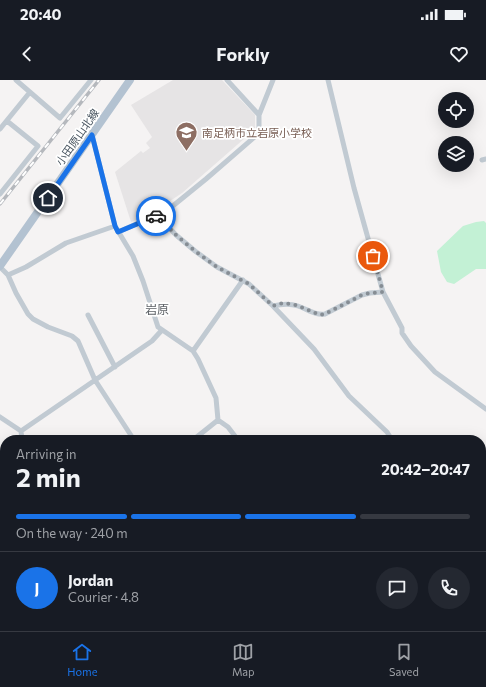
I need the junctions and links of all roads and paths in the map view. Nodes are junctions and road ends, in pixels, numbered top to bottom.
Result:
1 (16, 80) edge
2 (91, 80) edge
3 (130, 80) edge
4 (227, 80) edge
5 (273, 80) edge
6 (328, 80) edge
7 (30, 92) junction
8 (259, 115) junction
9 (7, 121) junction
10 (0, 129) edge
11 (92, 135) junction
12 (0, 194) edge
13 (157, 215) junction
14 (115, 226) junction
15 (118, 232) junction
16 (0, 266) edge
17 (8, 275) junction
18 (243, 280) junction
19 (383, 292) junction
20 (273, 306) junction
21 (88, 315) dead end
22 (162, 330) junction
23 (193, 351) junction
24 (115, 367) junction
25 (95, 380) junction
26 (486, 409) edge
27 (0, 417) edge
28 (218, 420) junction
29 (21, 431) junction
30 (21, 435) edge
31 (131, 435) edge
32 (199, 435) edge
33 (234, 435) edge
34 (389, 435) edge

1 - 7 street
2 - 7 street
3 - 11 main road, 小田原山北線
4 - 8 street
5 - 8 street
6 - 19 street
7 - 9 street
8 - 13 street
9 - 10 street
9 - 12 street
11 - 14 street
11 - 16 main road, 小田原山北線
13 - 15 street
13 - 18 street
14 - 15 street
14 - 17 street
15 - 22 street
16 - 17 street
17 - 25 street
18 - 20 street
18 - 23 street
19 - 20 street
19 - 26 street
20 - 34 street
21 - 24 street
22 - 23 street
22 - 24 street
23 - 28 street
24 - 25 street
25 - 29 street
25 - 31 street
27 - 29 street
28 - 32 street
28 - 33 street
29 - 30 street

